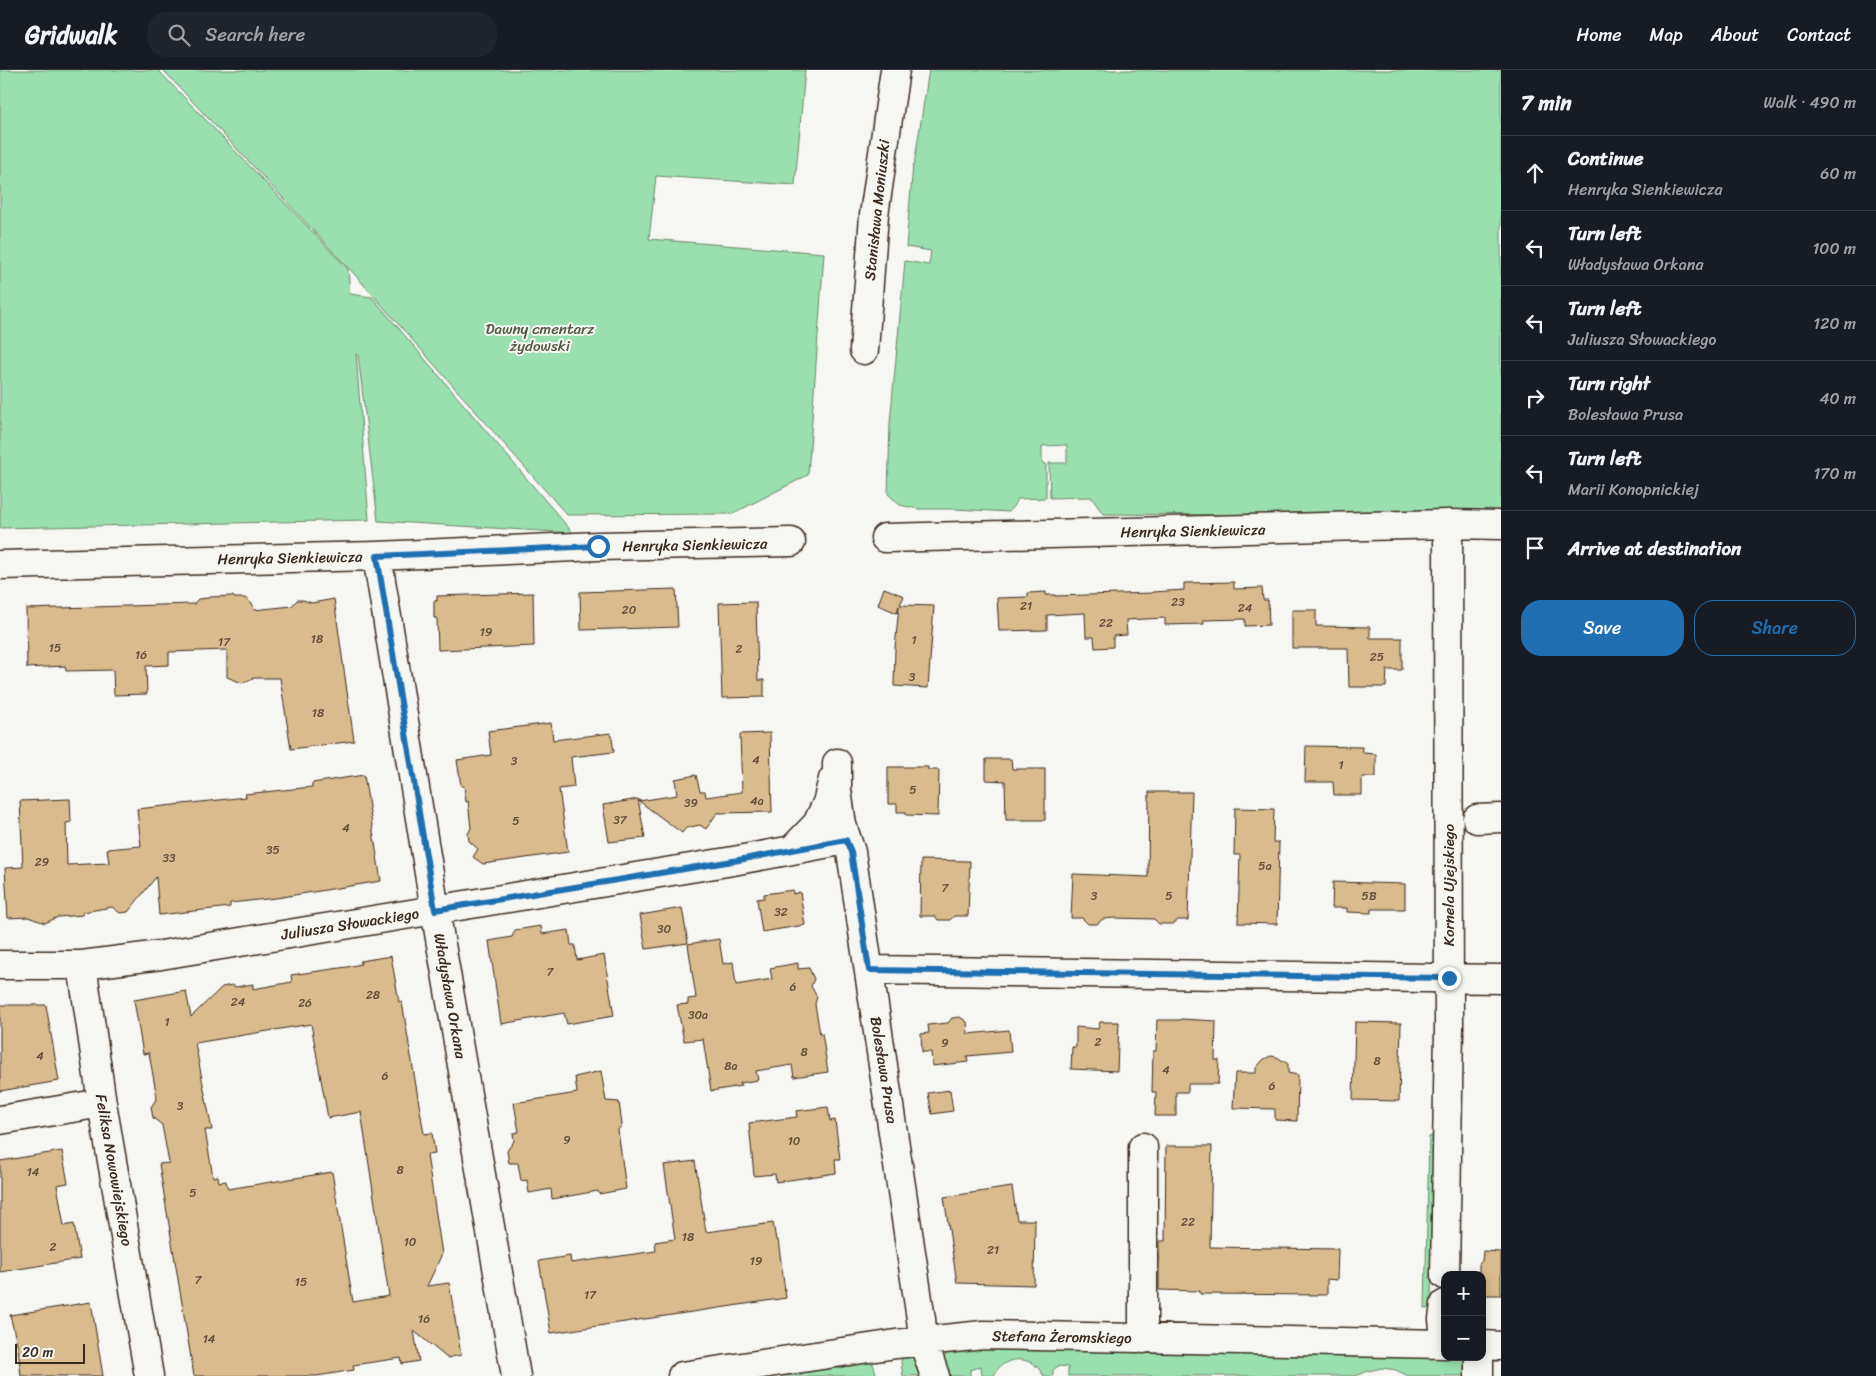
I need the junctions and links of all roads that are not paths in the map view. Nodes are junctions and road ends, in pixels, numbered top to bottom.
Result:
1 (895, 70) edge
2 (864, 350) dead end
3 (1448, 524) junction
4 (1501, 526) edge
5 (885, 538) dead end
6 (791, 542) dead end
7 (377, 556) junction
8 (0, 565) edge
9 (846, 840) junction
10 (793, 849) junction
11 (435, 910) junction
12 (82, 964) junction
13 (0, 965) edge
14 (869, 970) junction
15 (1449, 978) junction
16 (1501, 979) edge
17 (102, 1103) junction
18 (0, 1120) edge
19 (1143, 1148) dead end
20 (1445, 1271) edge
21 (1143, 1339) junction
22 (923, 1341) junction
23 (1441, 1344) edge
24 (1486, 1345) edge
25 (1501, 1346) edge
26 (1479, 1361) edge
27 (149, 1376) edge
28 (516, 1376) edge
29 (682, 1376) edge
30 (935, 1376) edge
31 (1479, 1376) edge

1 - 2 street, Stanisława Moniuszki
3 - 4 street, Henryka Sienkiewicza
3 - 5 street, Henryka Sienkiewicza
3 - 15 street, Kornela Ujejskiego
6 - 7 street, Henryka Sienkiewicza
7 - 8 street, Henryka Sienkiewicza
7 - 11 street, Władysława Orkana
9 - 10 street, Juliusza Słowackiego
9 - 10 street, Bolesława Prusa
9 - 14 street, Bolesława Prusa
10 - 11 street, Juliusza Słowackiego
11 - 12 street, Juliusza Słowackiego
11 - 28 street, Władysława Orkana
12 - 13 street, Juliusza Słowackiego
12 - 17 street, Feliksa Nowowiejskiego
14 - 15 street
14 - 22 street, Bolesława Prusa
15 - 16 street
15 - 20 street, Kornela Ujejskiego
17 - 18 street
17 - 27 street, Feliksa Nowowiejskiego
19 - 21 street
21 - 22 street, Stefana Żeromskiego
21 - 23 street, Stefana Żeromskiego
22 - 29 street, Stefana Żeromskiego
22 - 30 street, Bolesława Prusa
24 - 25 street
26 - 31 street

